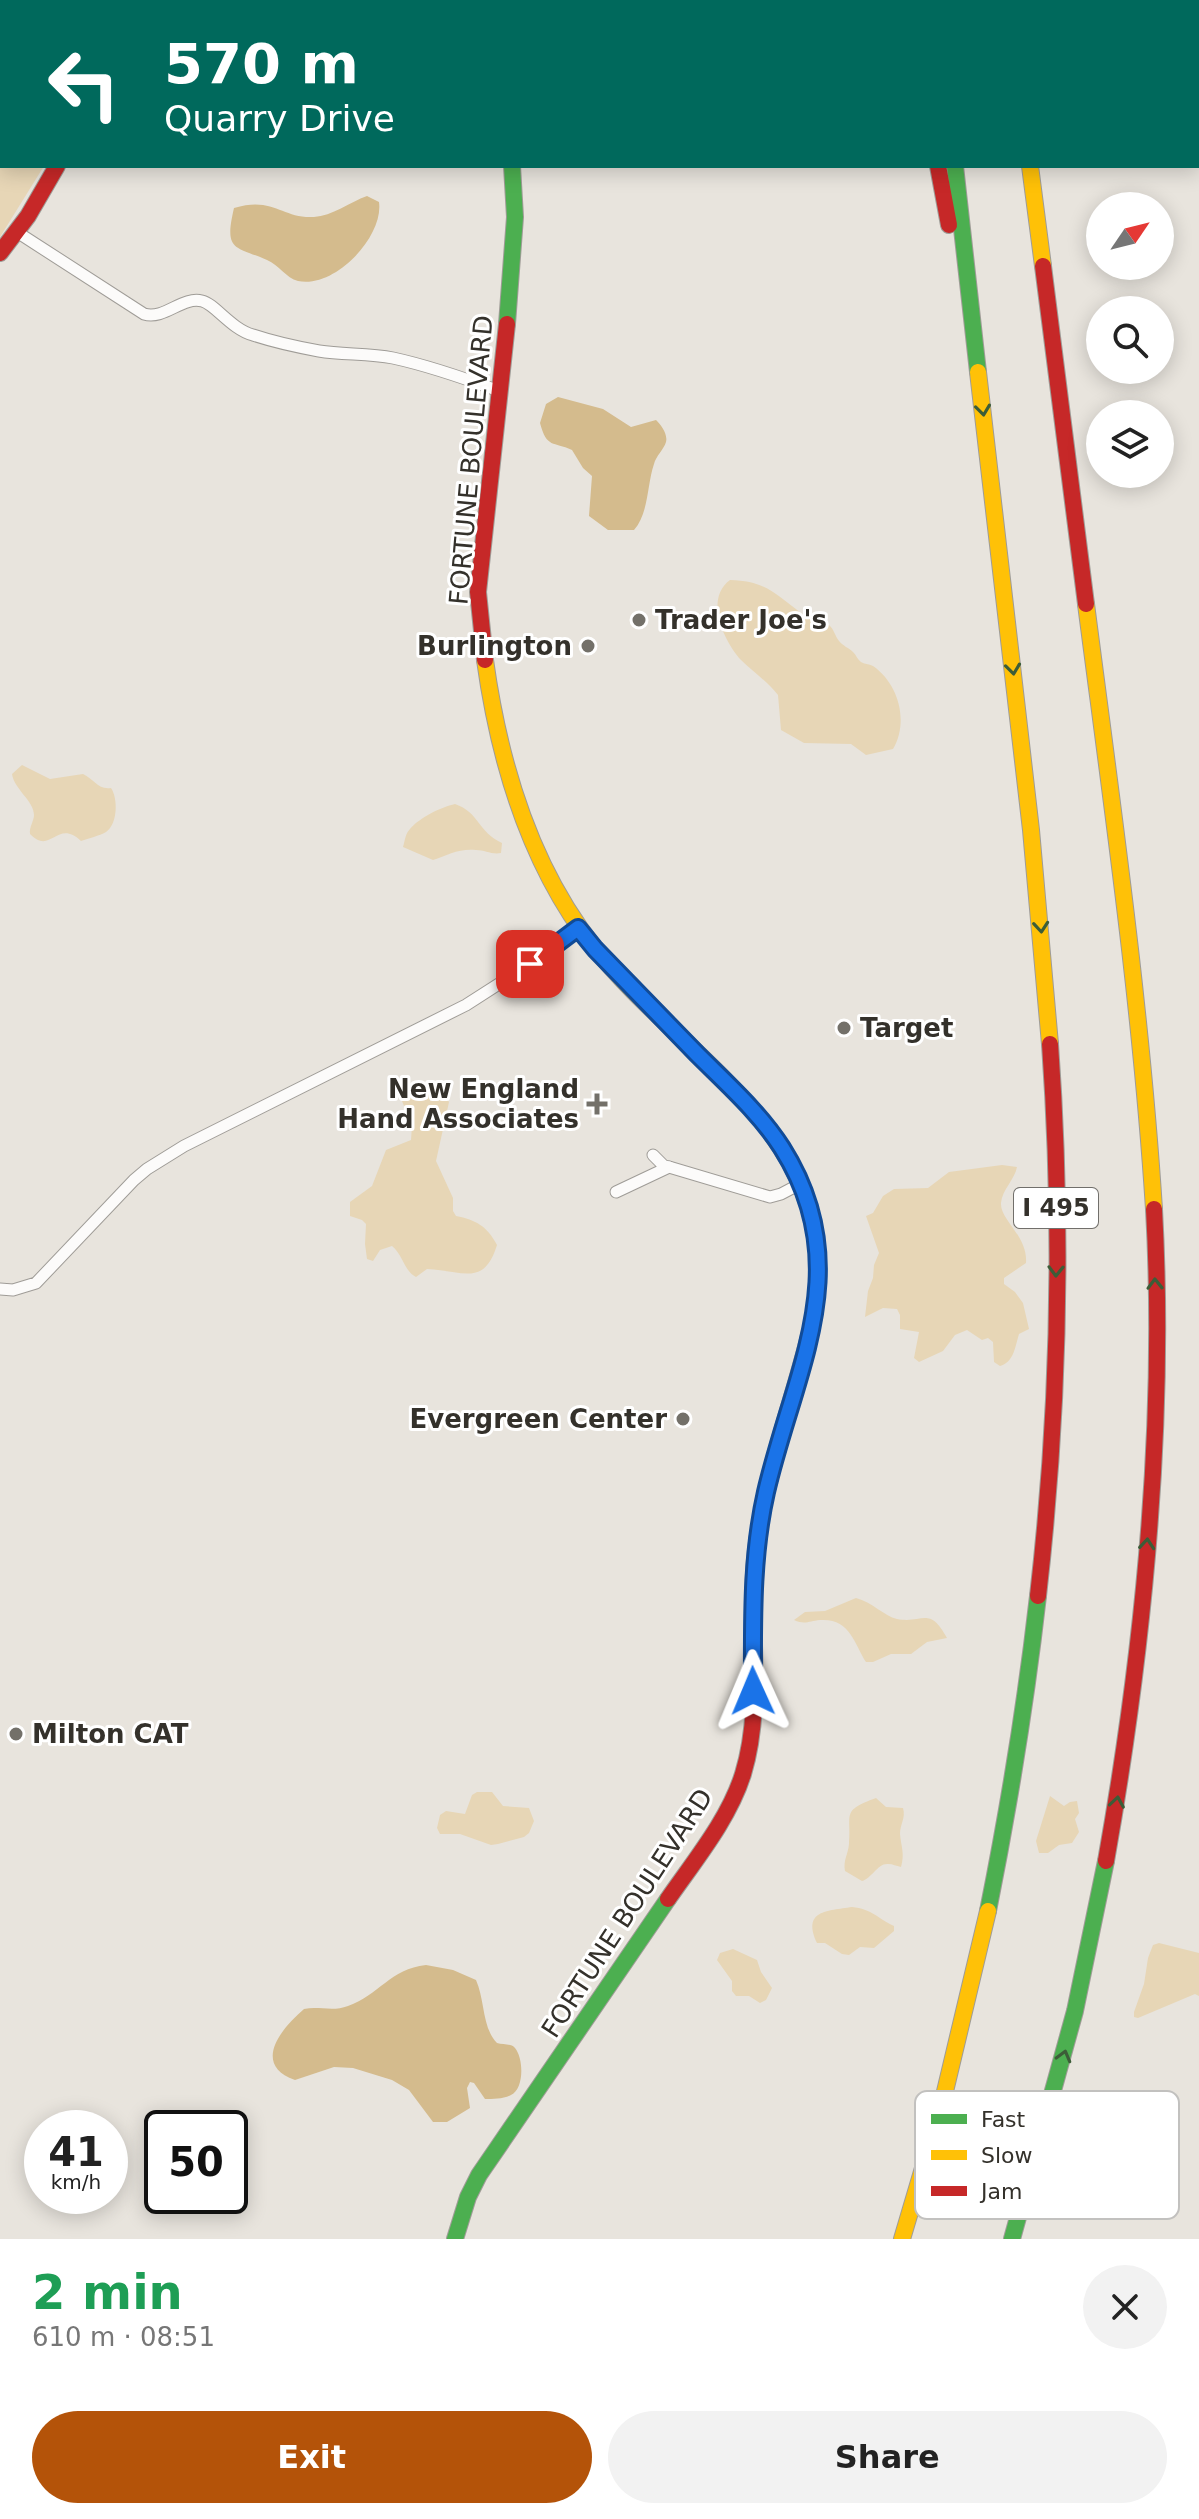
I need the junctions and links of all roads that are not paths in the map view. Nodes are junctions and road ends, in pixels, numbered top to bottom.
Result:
1 (56, 168) edge
2 (512, 168) edge
3 (938, 168) edge
4 (955, 168) edge
5 (1030, 168) edge
6 (17, 232) junction
7 (0, 253) edge
8 (979, 376) junction
9 (499, 391) junction
10 (578, 928) junction
11 (653, 1155) dead end
12 (669, 1167) junction
13 (800, 1184) junction
14 (616, 1192) dead end
15 (0, 1289) edge
16 (945, 2091) edge
17 (1054, 2091) edge
18 (915, 2194) edge
19 (1018, 2219) edge
20 (455, 2239) edge
21 (902, 2239) edge
22 (1012, 2239) edge

1 - 6 main road
2 - 9 main road, FORTUNE BOULEVARD
3 - 8 main road
4 - 8 main road, I 495
17 -> 5 main road
6 - 7 main road
6 - 9 street
8 -> 16 main road, I 495
9 - 10 main road, FORTUNE BOULEVARD
10 - 13 main road, FORTUNE BOULEVARD
10 - 15 street
11 - 12 street
12 - 13 street
12 - 14 street
13 - 20 main road, FORTUNE BOULEVARD
18 -> 21 main road, I 495
22 -> 19 main road

